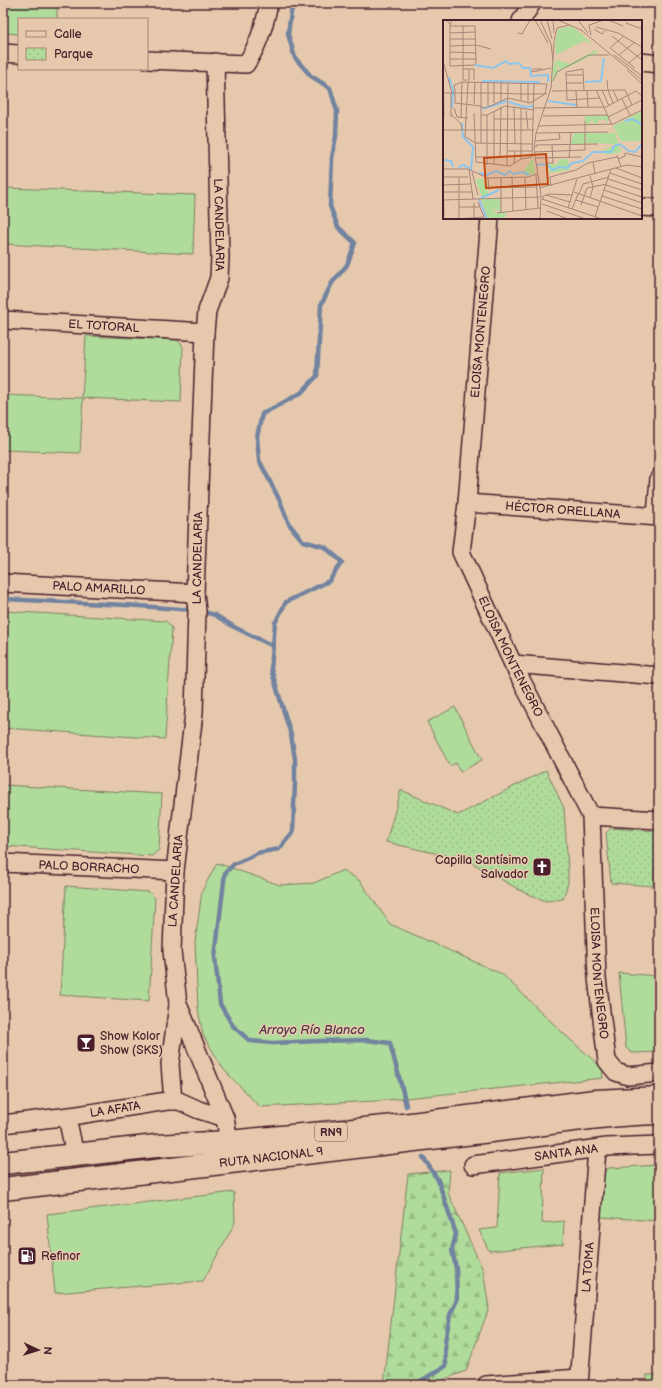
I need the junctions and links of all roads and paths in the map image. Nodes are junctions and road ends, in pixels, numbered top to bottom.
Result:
1 (268, 3) edge
2 (532, 3) edge
3 (522, 20) edge
4 (3, 53) edge
5 (18, 54) edge
6 (148, 60) edge
7 (215, 62) junction
8 (642, 62) edge
9 (659, 64) edge
10 (642, 207) edge
11 (659, 208) edge
12 (490, 219) edge
13 (3, 320) edge
14 (205, 332) junction
15 (659, 478) edge
16 (467, 503) junction
17 (658, 517) edge
18 (3, 583) edge
19 (195, 593) junction
20 (512, 664) junction
21 (659, 676) edge
22 (591, 816) junction
23 (659, 820) edge
24 (3, 863) edge
25 (175, 871) junction
26 (178, 1004) junction
27 (659, 1073) edge
28 (659, 1098) edge
29 (173, 1101) junction
30 (659, 1113) edge
31 (67, 1117) junction
32 (225, 1118) junction
33 (3, 1124) edge
34 (229, 1142) junction
35 (659, 1145) edge
36 (597, 1149) junction
37 (75, 1155) junction
38 (3, 1163) edge
39 (473, 1165) dead end
40 (47, 1184) junction
41 (3, 1189) edge
42 (3, 1198) edge
43 (579, 1381) edge
44 (486, 1385) edge

1 - 7 street
2 - 3 street
4 - 5 street
6 - 7 street
7 - 14 street, LA CANDELARIA
8 - 9 street
10 - 11 street
12 - 16 street, ELOISA MONTENEGRO
13 - 14 street, EL TOTORAL
14 - 19 street, LA CANDELARIA
15 - 17 street
16 - 17 street, HÉCTOR ORELLANA
16 - 20 street, ELOISA MONTENEGRO
18 - 19 street, PALO AMARILLO
19 - 25 street, LA CANDELARIA
20 - 21 street
20 - 22 street, ELOISA MONTENEGRO
22 - 23 street
22 - 27 street, ELOISA MONTENEGRO
24 - 25 street, PALO BORRACHO
25 - 26 street, LA CANDELARIA
26 - 29 street
26 - 32 street, LA CANDELARIA
28 - 34 main road, RUTA NACIONAL 9 / RN9
29 - 31 street, LA AFATA
29 - 32 street, LA AFATA
30 - 40 main road, RUTA NACIONAL 9 / RN9
31 - 33 street, LA AFATA
31 - 37 street
32 - 34 street, LA CANDELARIA
34 - 37 main road, RUTA NACIONAL 9 / RN9
35 - 36 street, SANTA ANA
36 - 39 street, SANTA ANA
36 - 43 street, LA TOMA
37 - 38 main road, RUTA NACIONAL 9 / RN9
40 - 41 main road, RUTA NACIONAL 9 / RN9
40 - 42 main road
43 - 44 street

